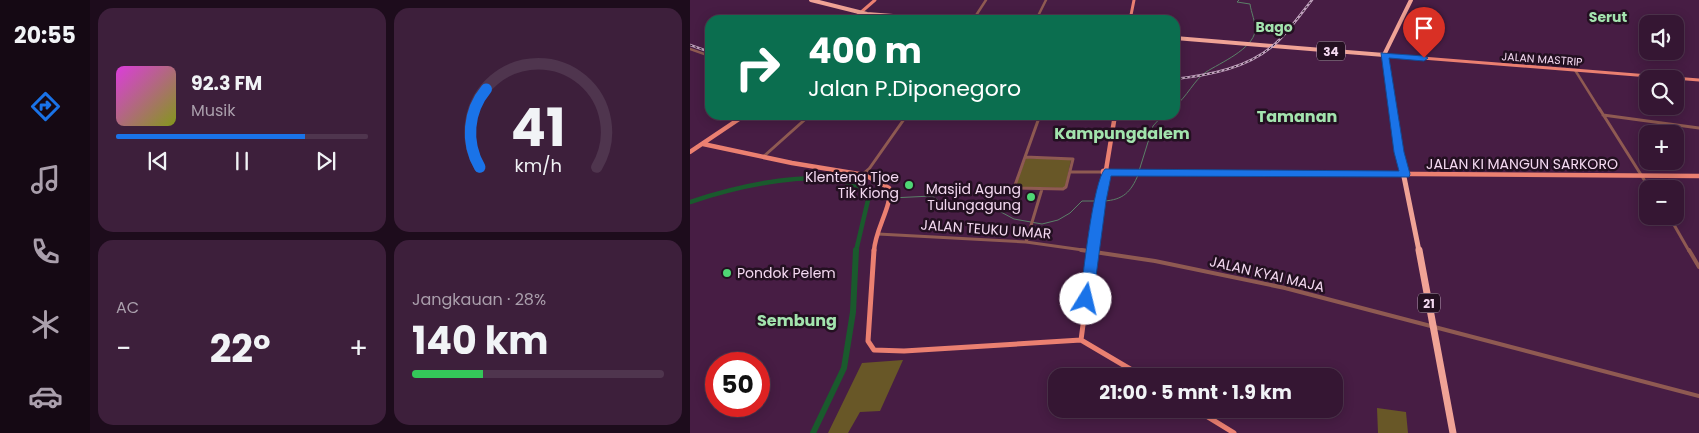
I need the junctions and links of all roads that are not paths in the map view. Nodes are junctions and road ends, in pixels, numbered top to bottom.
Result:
1 (811, 0) edge
2 (875, 0) edge
3 (986, 0) edge
4 (1046, 0) edge
5 (1134, 0) edge
6 (1411, 0) edge
7 (861, 12) junction
8 (858, 15) edge
9 (892, 15) edge
10 (976, 15) edge
11 (1038, 15) edge
12 (1131, 15) edge
13 (1180, 38) edge
14 (690, 49) edge
15 (705, 54) edge
16 (1384, 55) junction
17 (1575, 70) junction
18 (1699, 80) edge
19 (1602, 115) junction
20 (738, 120) edge
21 (804, 120) edge
22 (903, 120) edge
23 (1038, 120) edge
24 (1114, 120) edge
25 (1699, 128) edge
26 (703, 144) junction
27 (690, 152) edge
28 (763, 157) junction
29 (1024, 158) junction
30 (1071, 172) junction
31 (1106, 172) junction
32 (1405, 174) junction
33 (862, 175) junction
34 (1641, 175) junction
35 (1699, 176) edge
36 (1644, 180) edge
37 (1042, 189) junction
38 (1674, 225) edge
39 (876, 234) junction
40 (1026, 242) junction
41 (1094, 251) junction
42 (1699, 267) edge
43 (1434, 328) junction
44 (1080, 340) junction
45 (1128, 368) edge
46 (1699, 396) edge
47 (1210, 418) edge
48 (1234, 433) edge
49 (1452, 433) edge

1 - 7 highway
2 - 7 main road
3 - 10 street
4 - 11 street
5 - 12 main road
6 - 16 highway
7 - 8 main road
7 - 9 highway
13 - 16 highway, 34
14 - 15 street
16 - 17 main road, JALAN MASTRIP
16 - 32 highway, 21
17 - 18 main road, JALAN MASTRIP
17 - 19 street
19 - 25 street
19 - 34 street
20 - 26 main road
21 - 28 street
22 - 33 street
23 - 29 street
24 - 31 main road
26 - 27 main road
26 - 28 main road
28 - 33 main road
29 - 30 street
29 - 37 street
30 - 31 street
30 - 37 street
31 - 32 main road, JALAN KI MANGUN SARKORO
31 - 41 main road
32 - 34 main road, JALAN KI MANGUN SARKORO
32 - 43 highway, 21
33 - 39 main road
34 - 35 main road, JALAN KI MANGUN SARKORO
34 - 36 street
37 - 40 street
38 - 42 street
39 - 40 street, JALAN TEUKU UMAR
39 - 44 main road
40 - 41 street, JALAN TEUKU UMAR
41 - 43 street, JALAN KYAI MAJA
41 - 44 main road
43 - 46 street, JALAN KYAI MAJA
43 - 49 highway, 21
44 - 45 main road
47 - 48 main road

